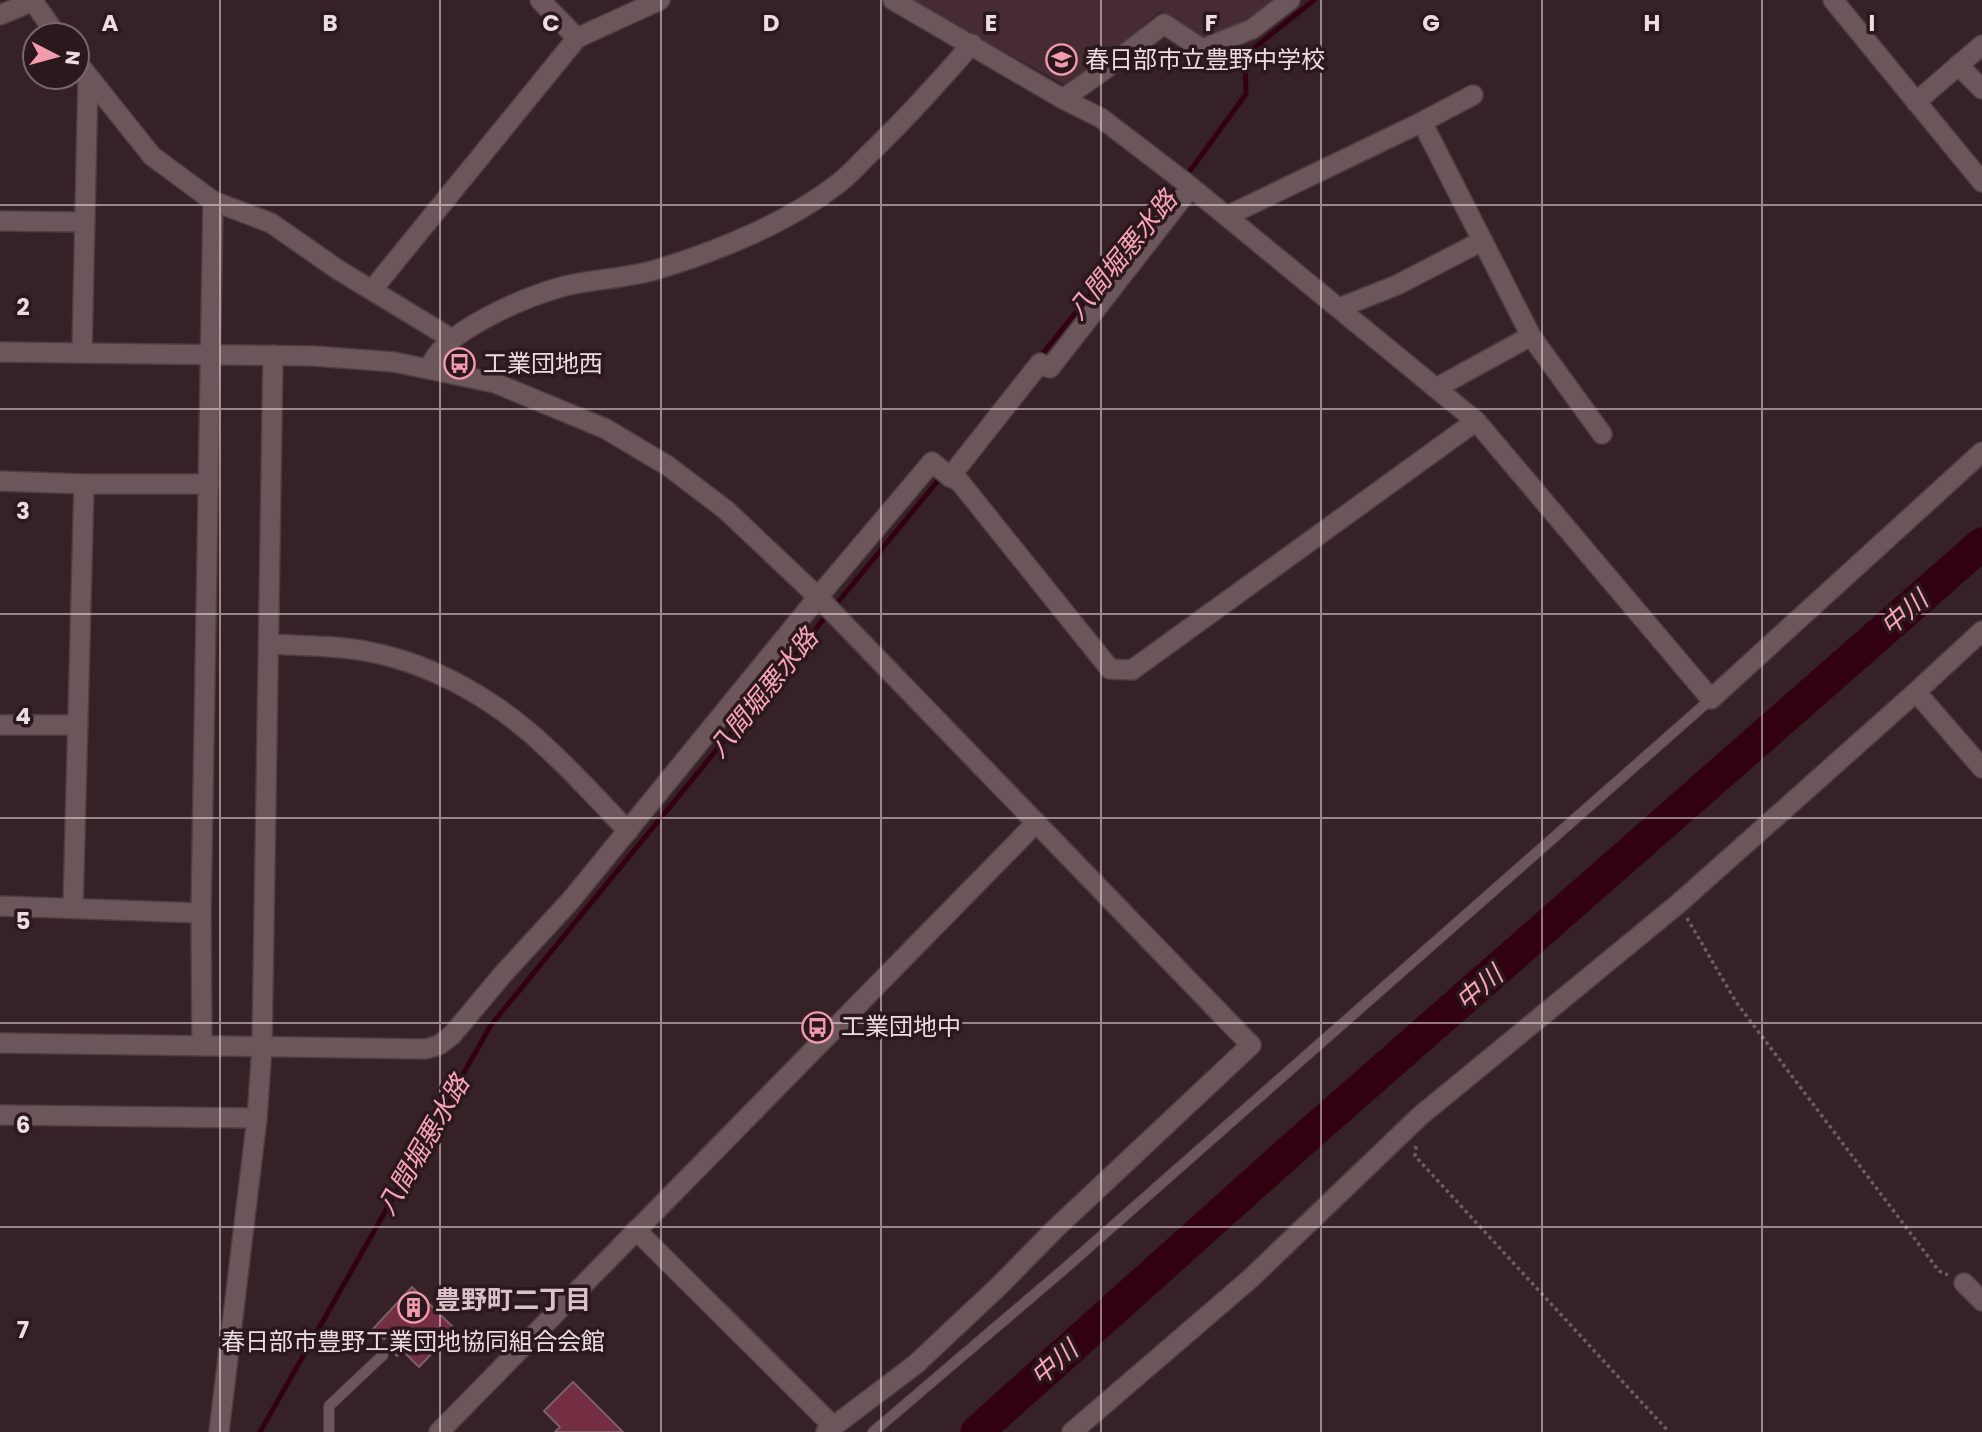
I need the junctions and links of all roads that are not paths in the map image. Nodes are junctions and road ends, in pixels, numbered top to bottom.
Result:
1 (540, 0) edge
2 (660, 0) edge
3 (893, 0) edge
4 (1290, 0) edge
5 (1833, 0) edge
6 (32, 1) edge
7 (0, 15) edge
8 (47, 21) edge
9 (577, 38) junction
10 (972, 44) junction
11 (1982, 45) edge
12 (1958, 65) junction
13 (91, 81) edge
14 (1982, 89) edge
15 (82, 91) edge
16 (1472, 94) dead end
17 (1063, 99) junction
18 (1916, 102) junction
19 (1422, 121) junction
20 (1183, 181) junction
21 (1982, 182) edge
22 (213, 201) junction
23 (1227, 216) junction
24 (0, 221) edge
25 (85, 222) junction
26 (1482, 241) junction
27 (372, 290) junction
28 (1339, 308) junction
29 (1531, 336) junction
30 (452, 339) junction
31 (0, 352) edge
32 (82, 353) junction
33 (212, 354) junction
34 (273, 355) junction
35 (430, 369) junction
36 (1436, 388) junction
37 (1476, 421) junction
38 (1602, 433) dead end
39 (1982, 452) edge
40 (944, 472) junction
41 (0, 481) edge
42 (84, 484) junction
43 (209, 484) junction
44 (820, 600) junction
45 (1982, 631) edge
46 (269, 644) junction
47 (1916, 692) junction
48 (1711, 699) junction
49 (0, 725) edge
50 (78, 725) junction
51 (1982, 768) edge
52 (1036, 823) junction
53 (628, 831) junction
54 (0, 906) edge
55 (73, 908) junction
56 (201, 913) junction
57 (0, 1043) edge
58 (202, 1045) junction
59 (262, 1047) junction
60 (0, 1115) edge
61 (257, 1118) junction
62 (636, 1230) junction
63 (1965, 1283) road end
64 (1982, 1301) edge
65 (383, 1355) dead end
66 (830, 1430) edge
67 (219, 1432) edge
68 (329, 1432) edge
69 (439, 1432) edge
70 (873, 1432) edge
71 (1072, 1432) edge

1 - 9 street
2 - 9 street
3 - 10 street
4 - 17 street
5 - 18 street
6 - 7 street
6 - 8 street
9 - 27 street
10 - 17 street
10 - 30 street
11 - 12 street
12 - 14 street
12 - 18 street
13 - 22 street
15 - 25 street
16 - 19 street
17 - 20 street
18 - 21 street
19 - 23 street
19 - 26 street
20 - 23 street
20 - 40 street
22 - 27 street
22 - 33 street
23 - 28 street
24 - 25 street
25 - 32 street
26 - 28 street
26 - 29 street
27 - 30 street
28 - 36 street
29 - 36 street
29 - 38 street
30 - 35 street
31 - 32 street
32 - 33 street
33 - 34 street
33 - 43 street
34 - 35 street
34 - 46 street
35 - 44 street
36 - 37 street
37 - 40 street
37 - 48 street
39 - 48 street
40 - 44 street
41 - 42 street
42 - 43 street
42 - 50 street
43 - 56 street
44 - 52 street
44 - 53 street
45 - 47 street
46 - 53 street
46 - 59 street
47 - 51 street
47 - 71 street
48 - 70 lane
49 - 50 street
50 - 55 street
52 - 62 street
52 - 66 street
53 - 59 street
54 - 55 street
55 - 56 street
56 - 58 street
57 - 58 street
58 - 59 street
59 - 61 street
60 - 61 street
61 - 67 street
62 - 66 street
62 - 69 street
63 - 64 street
65 - 68 lane

